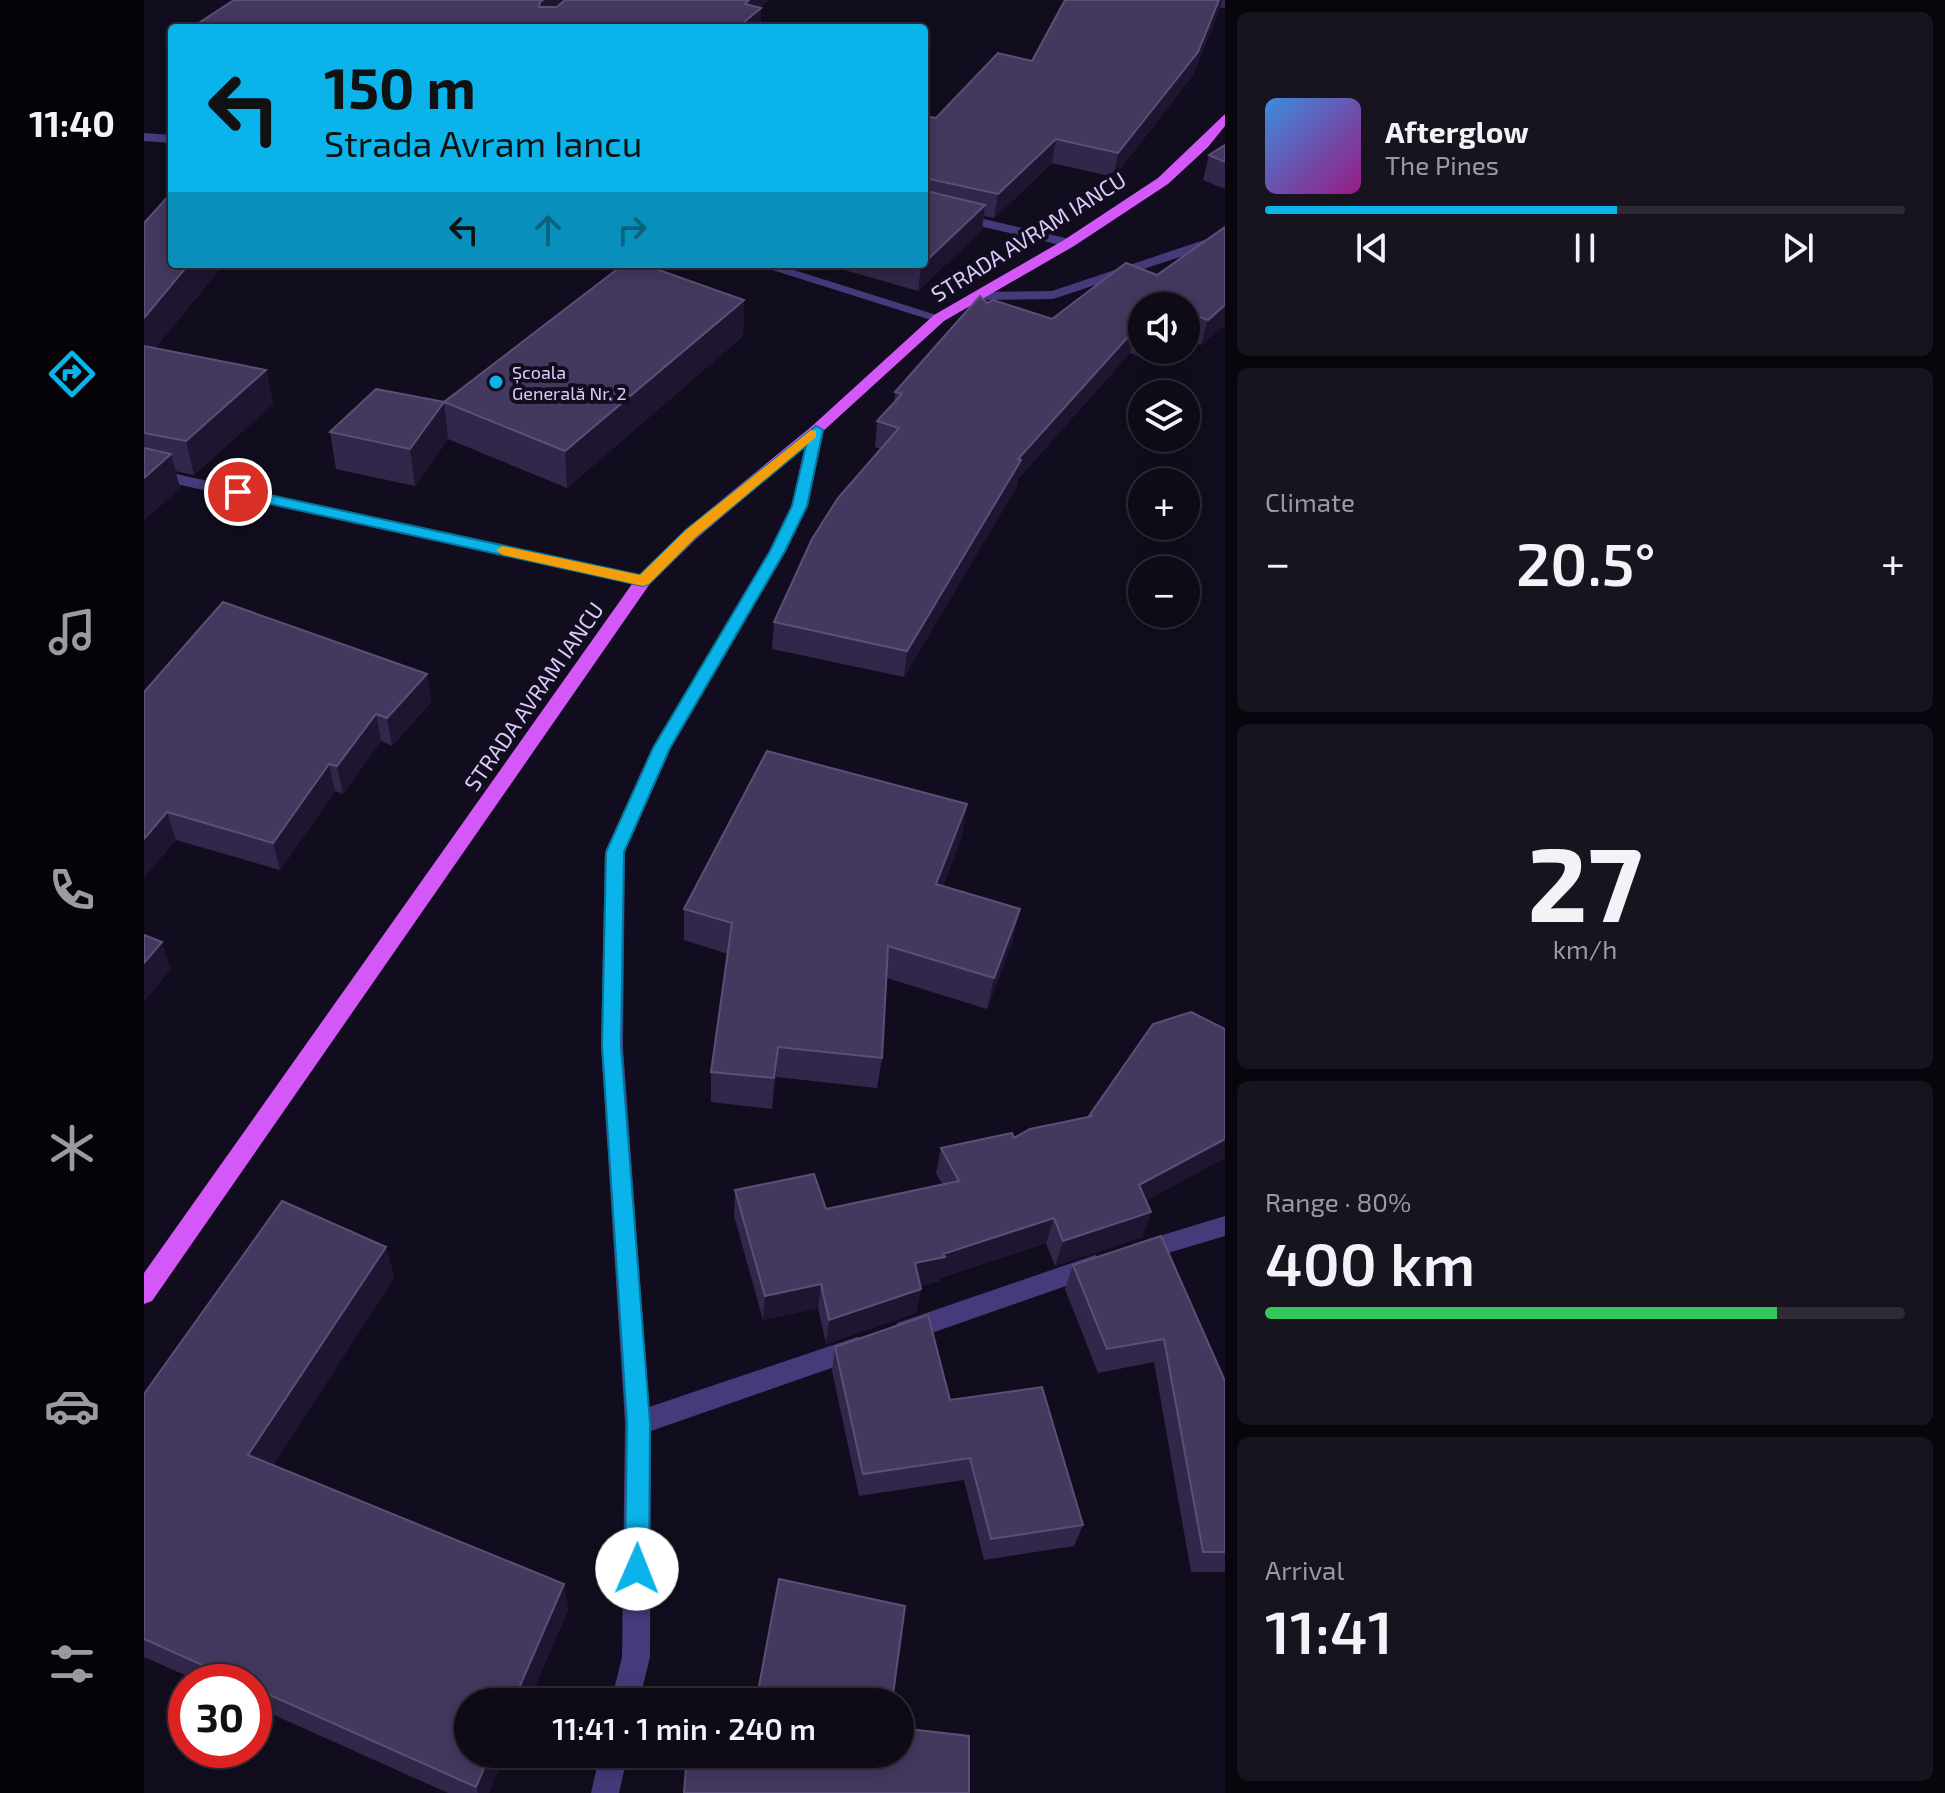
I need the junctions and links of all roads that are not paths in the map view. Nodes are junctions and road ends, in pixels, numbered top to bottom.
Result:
1 (1225, 118) edge
2 (144, 137) edge
3 (168, 139) edge
4 (928, 210) edge
5 (1225, 237) edge
6 (1069, 243) junction
7 (773, 268) edge
8 (978, 296) junction
9 (939, 318) junction
10 (816, 430) junction
11 (144, 472) edge
12 (643, 581) junction
13 (1225, 1226) edge
14 (144, 1293) edge
15 (638, 1423) junction
16 (628, 1688) edge
17 (611, 1768) edge
18 (605, 1793) edge

1 - 6 main road, STRADA AVRAM IANCU
2 - 3 street
4 - 6 street
5 - 8 street
6 - 8 main road, STRADA AVRAM IANCU
7 - 9 street
8 - 9 main road, STRADA AVRAM IANCU
9 - 10 main road, STRADA AVRAM IANCU
10 - 12 main road, STRADA AVRAM IANCU
10 - 15 street
11 - 12 street
12 - 14 main road, STRADA AVRAM IANCU
13 - 15 street
15 - 16 street
17 - 18 street

